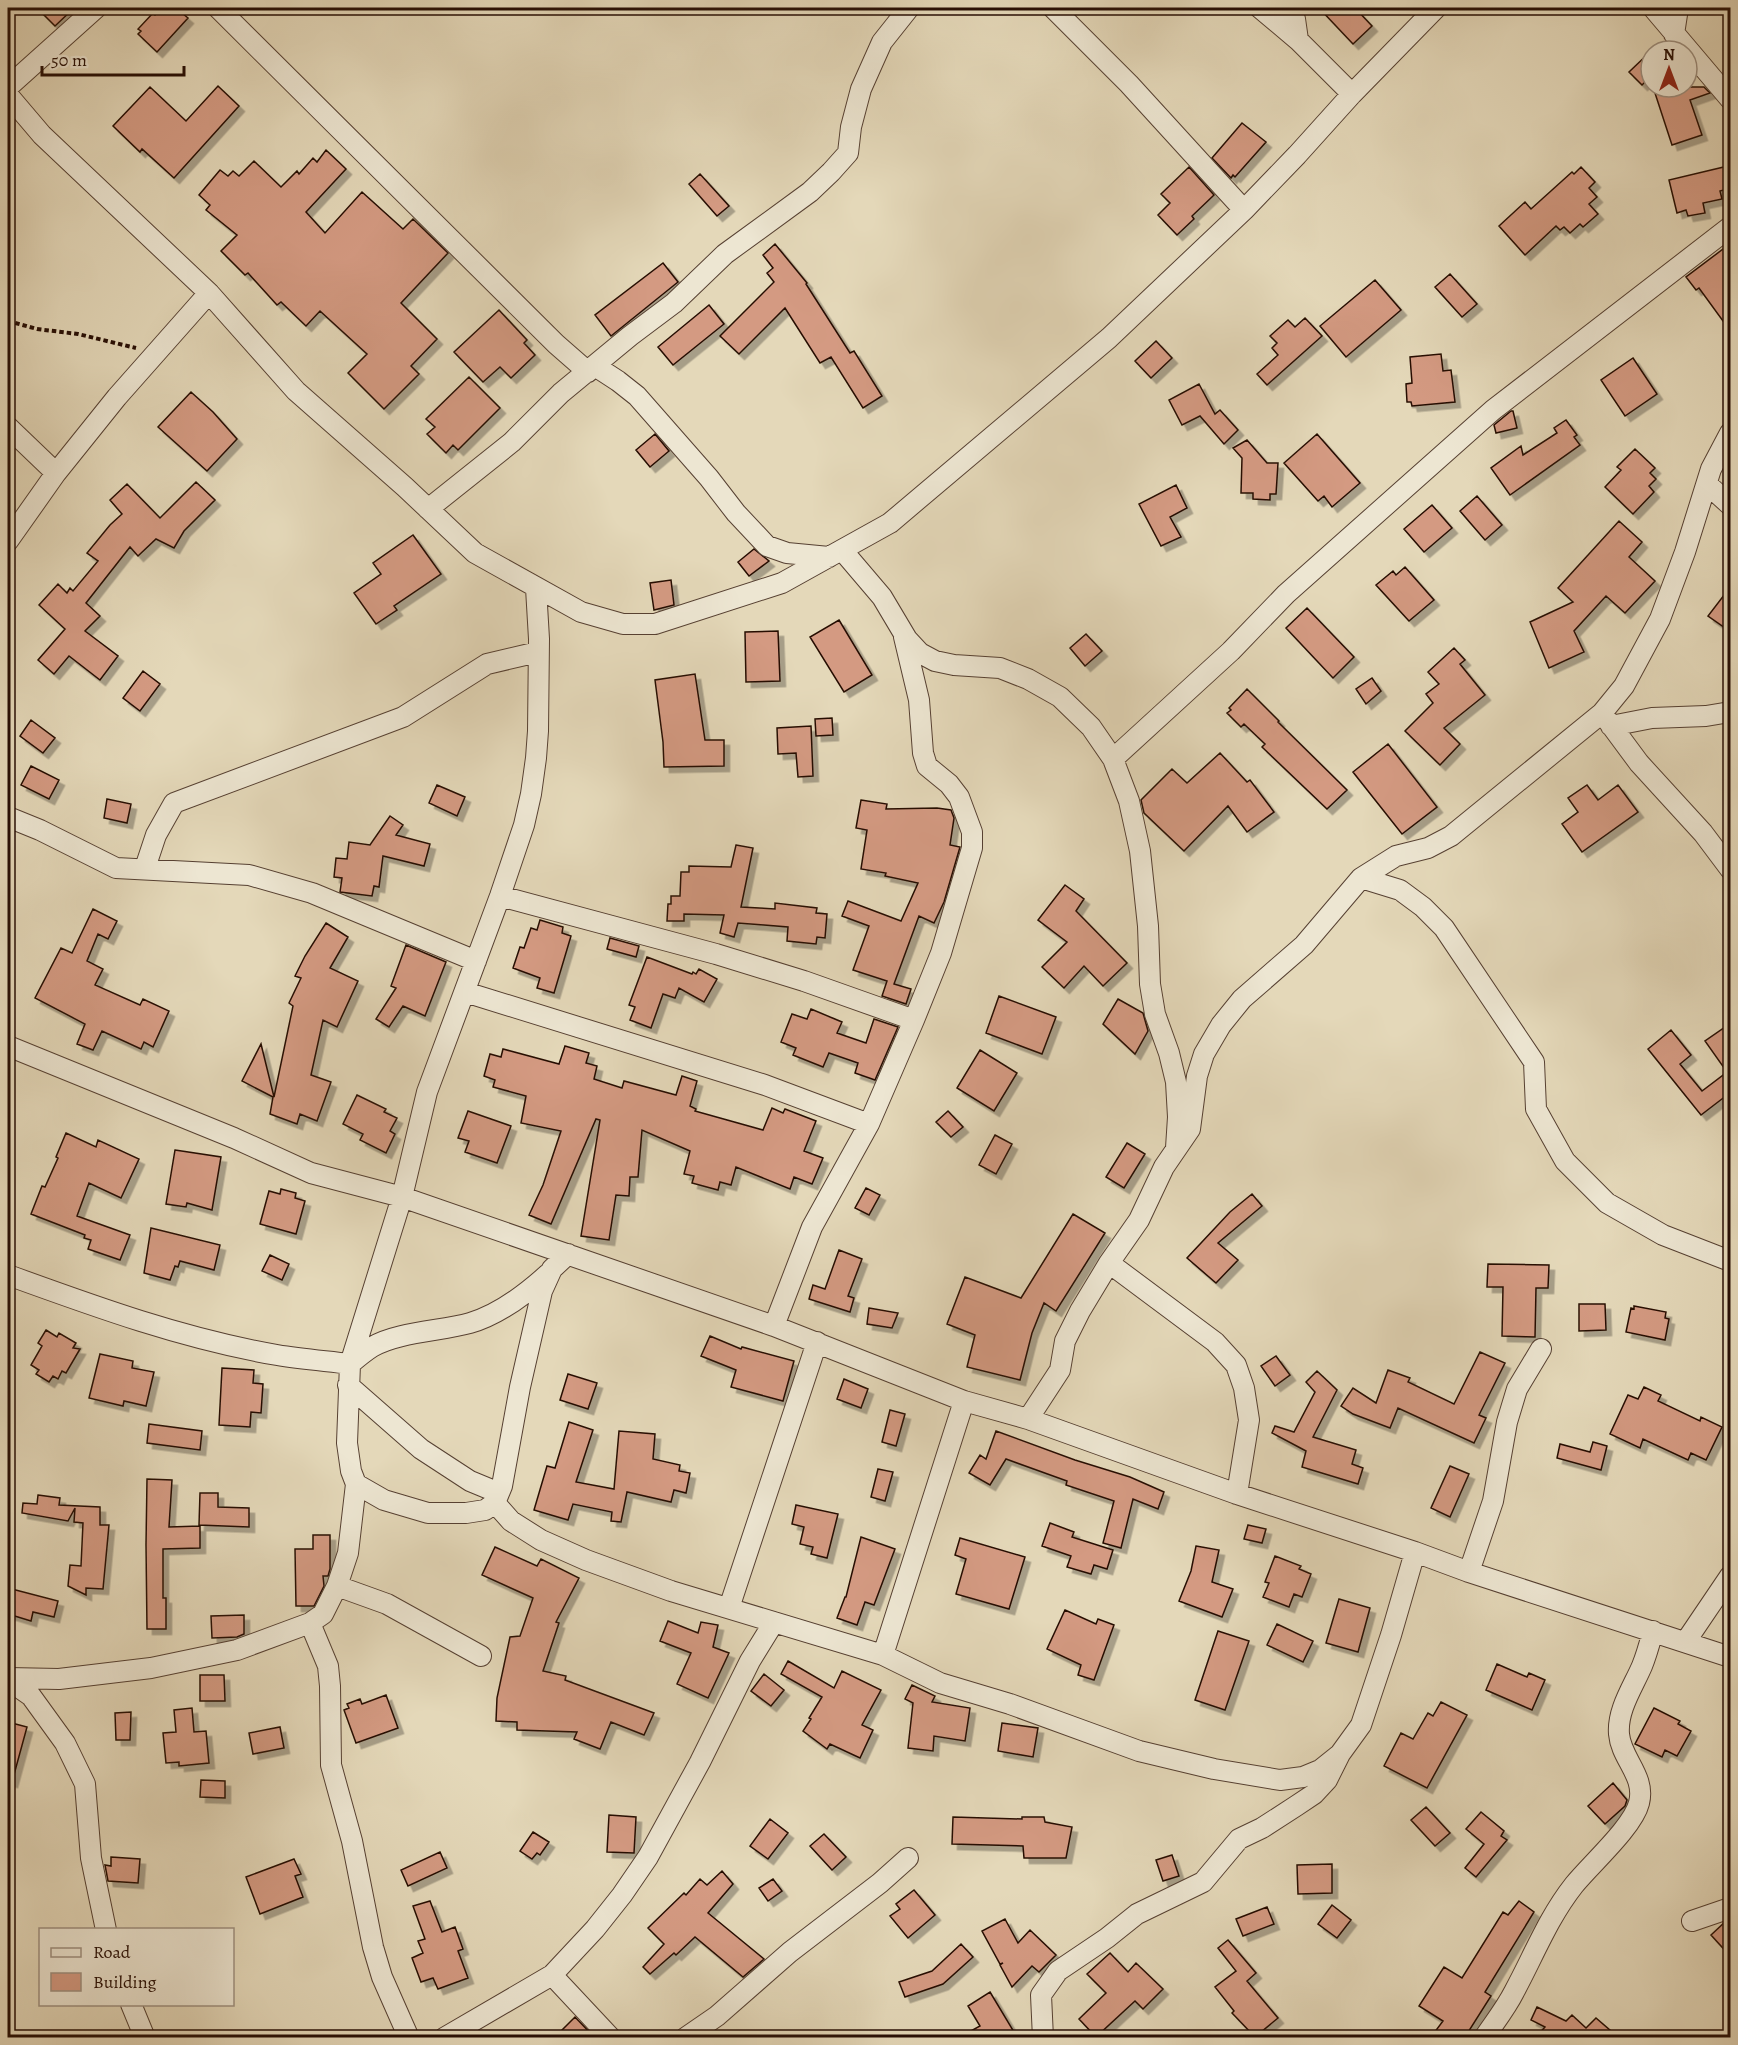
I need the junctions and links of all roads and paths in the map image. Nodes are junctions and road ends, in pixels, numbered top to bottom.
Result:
1 (96, 8) edge
2 (218, 8) edge
3 (909, 8) edge
4 (1053, 8) edge
5 (1260, 8) edge
6 (1289, 8) edge
7 (1436, 8) edge
8 (1653, 8) edge
9 (1678, 8) edge
10 (1674, 34) junction
11 (1298, 40) junction
12 (8, 87) edge
13 (1352, 94) junction
14 (8, 95) edge
15 (1731, 99) edge
16 (1244, 210) junction
17 (1731, 227) edge
18 (209, 293) junction
19 (8, 321) edge
20 (155, 353) junction
21 (591, 369) junction
22 (8, 427) edge
23 (1731, 433) edge
24 (56, 473) junction
25 (1707, 484) junction
26 (1731, 505) edge
27 (428, 509) junction
28 (8, 541) edge
29 (836, 554) junction
30 (536, 588) junction
31 (902, 631) junction
32 (538, 652) junction
33 (1731, 712) edge
34 (1607, 720) junction
35 (1113, 759) junction
36 (8, 817) edge
37 (145, 868) junction
38 (1731, 869) edge
39 (1361, 878) junction
40 (500, 896) junction
41 (476, 961) junction
42 (465, 992) junction
43 (914, 1020) junction
44 (8, 1047) edge
45 (869, 1124) junction
46 (1176, 1151) junction
47 (402, 1197) junction
48 (568, 1254) junction
49 (1731, 1261) edge
50 (1109, 1263) junction
51 (552, 1269) junction
52 (8, 1275) edge
53 (774, 1326) junction
54 (817, 1342) junction
55 (1541, 1349) dead end
56 (350, 1364) junction
57 (348, 1385) junction
58 (964, 1401) junction
59 (1028, 1419) junction
60 (356, 1485) junction
61 (1237, 1494) junction
62 (497, 1498) junction
63 (1415, 1552) junction
64 (1469, 1572) junction
65 (1731, 1576) edge
66 (337, 1586) junction
67 (729, 1608) junction
68 (774, 1622) junction
69 (310, 1623) junction
70 (1653, 1631) junction
71 (1686, 1641) junction
72 (883, 1655) junction
73 (481, 1656) dead end
74 (1731, 1657) edge
75 (8, 1679) edge
76 (1340, 1754) junction
77 (908, 1858) dead end
78 (1731, 1908) edge
79 (1692, 1920) dead end
80 (106, 1928) edge
81 (552, 1975) junction
82 (132, 2006) edge
83 (145, 2037) edge
84 (410, 2037) edge
85 (444, 2037) edge
86 (611, 2037) edge
87 (685, 2037) edge
88 (1043, 2037) edge
89 (1484, 2037) edge

1 - 12 street
2 - 21 street
3 - 21 street
4 - 16 street
5 - 11 street
6 - 11 street
7 - 13 street
8 - 10 street
9 - 10 street
10 - 15 street
11 - 13 street
13 - 16 street
14 - 18 street
16 - 29 street
17 - 35 street
18 - 20 street
18 - 27 street
19 - 20 path
20 - 24 street
21 - 27 street
21 - 29 street
22 - 24 street
23 - 25 street
24 - 28 street
25 - 26 street
25 - 34 street
27 - 30 street
29 - 30 street
29 - 31 street
30 - 32 street
31 - 35 street
31 - 43 street
32 - 37 street
32 - 40 street
33 - 34 street
34 - 38 street
34 - 39 street
35 - 46 street
36 - 37 street
37 - 41 street
39 - 46 street
39 - 49 street
40 - 41 street
40 - 43 street
41 - 42 street
42 - 45 street
42 - 47 street
43 - 45 street
44 - 47 street
45 - 53 street
46 - 50 street
47 - 48 street
47 - 56 street
48 - 51 street
48 - 53 street
50 - 59 street
50 - 61 street
51 - 56 street
51 - 62 street
52 - 56 street
53 - 54 street
54 - 58 street
54 - 67 street
55 - 64 street
56 - 57 street
57 - 60 street
57 - 62 street
58 - 59 street
58 - 72 street
59 - 61 street
60 - 62 street
60 - 66 street
61 - 63 street
62 - 67 street
63 - 64 street
63 - 76 street
64 - 70 street
65 - 71 street
66 - 69 street
66 - 73 street
67 - 68 street
68 - 72 street
68 - 81 street
69 - 75 street
69 - 84 street
70 - 71 street
70 - 89 street
71 - 74 street
72 - 76 street
75 - 80 street
76 - 88 street
77 - 87 street
78 - 79 street
81 - 85 street
81 - 86 street
82 - 83 street

